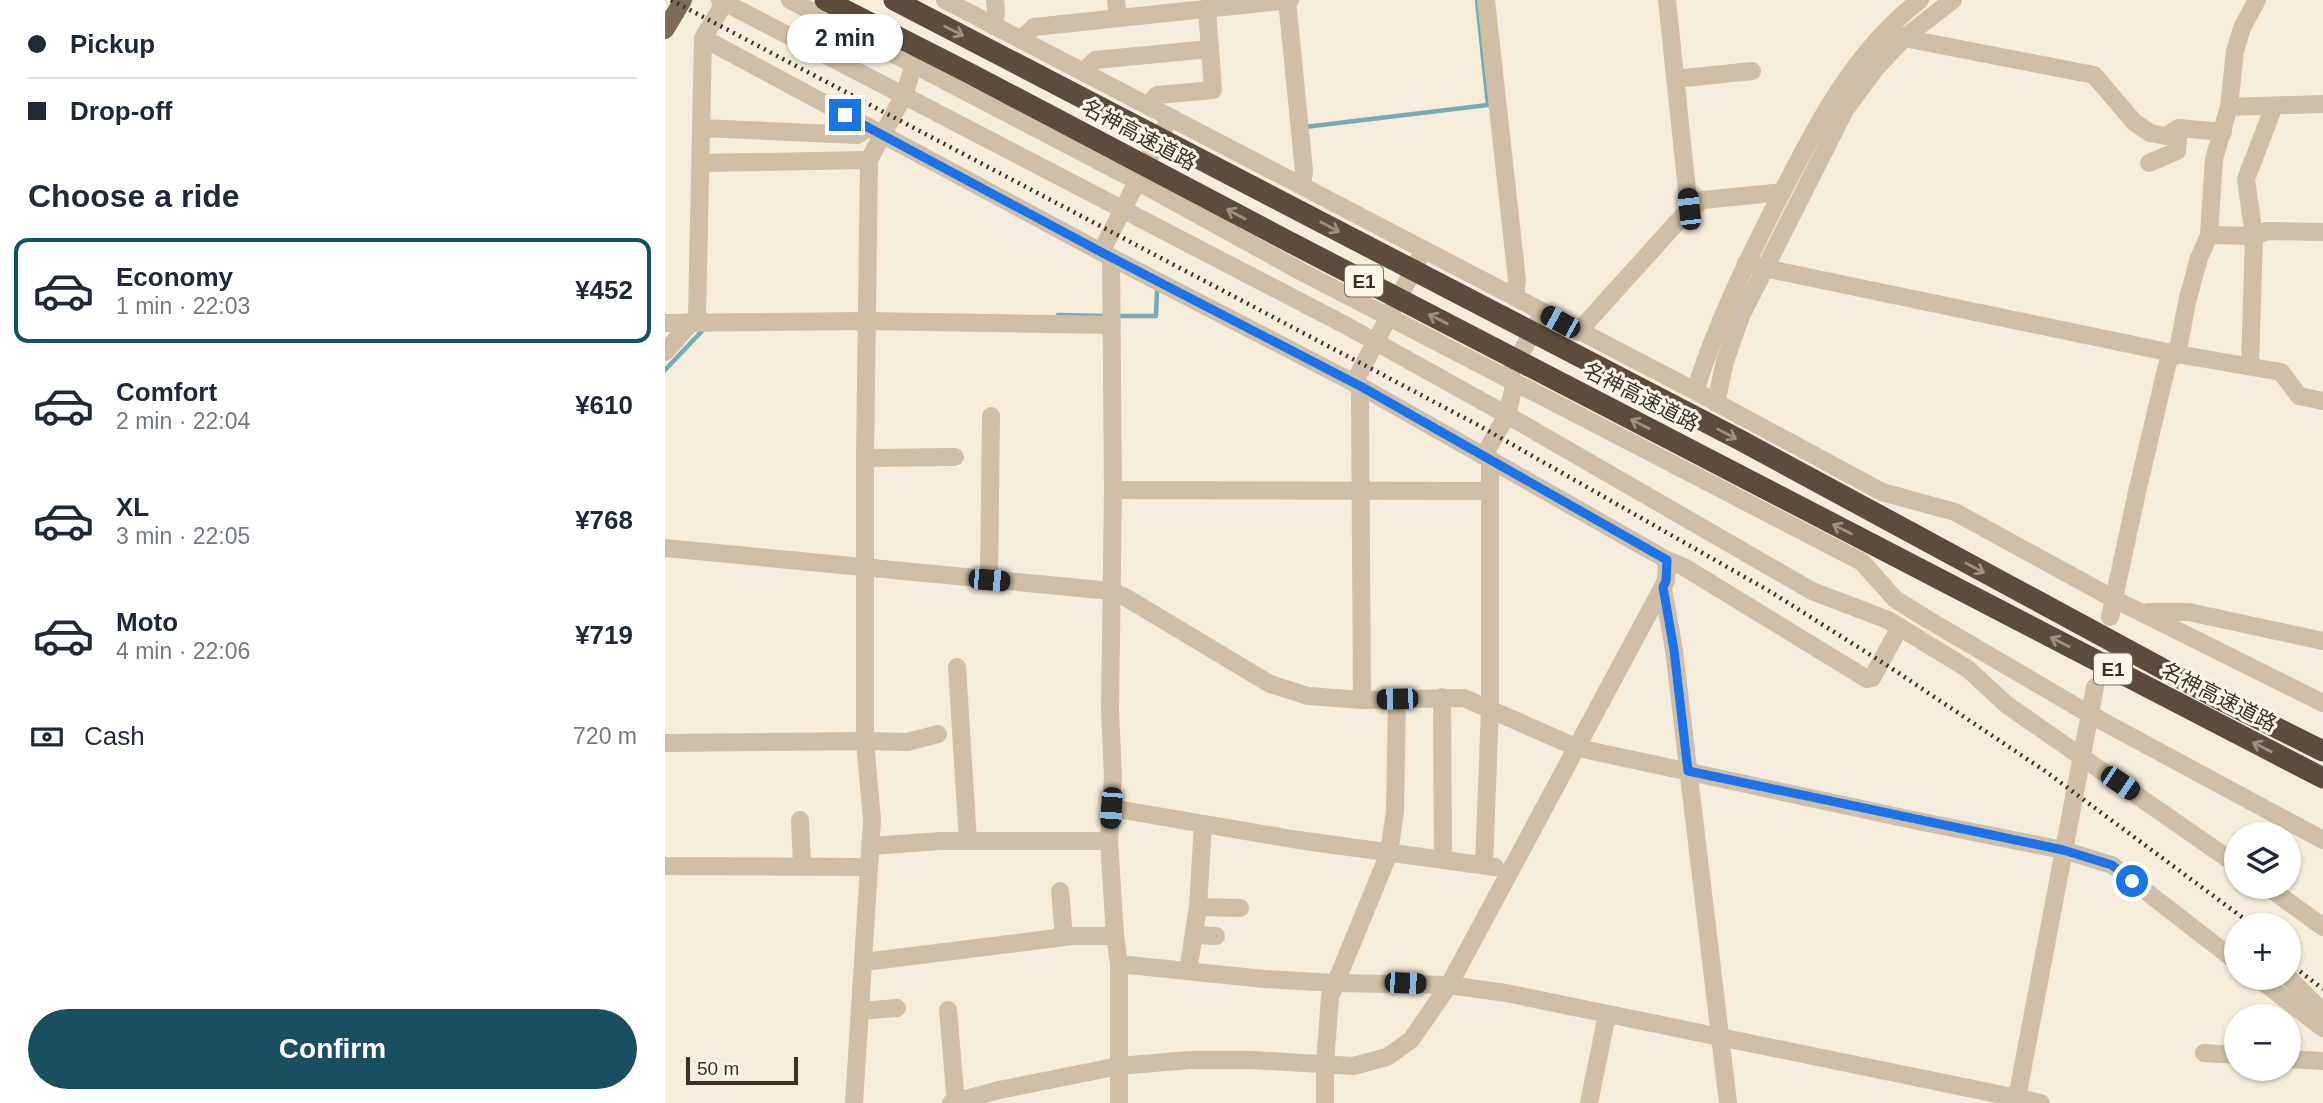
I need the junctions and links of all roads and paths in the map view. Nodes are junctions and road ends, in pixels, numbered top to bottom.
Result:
1 (683, 0) edge
2 (790, 0) edge
3 (825, 0) edge
4 (894, 0) edge
5 (945, 0) edge
6 (995, 0) edge
7 (1288, 0) edge
8 (1486, 0) edge
9 (1667, 0) edge
10 (1920, 0) edge
11 (1953, 0) edge
12 (2257, 0) edge
13 (722, 1) edge
14 (1194, 6) edge
15 (1117, 9) edge
16 (994, 26) junction
17 (1888, 28) junction
18 (665, 30) edge
19 (703, 38) junction
20 (1904, 38) junction
21 (1021, 40) junction
22 (1210, 49) junction
23 (914, 65) junction
24 (1752, 71) dead end
25 (1084, 72) junction
26 (1675, 79) junction
27 (904, 95) junction
28 (2323, 104) edge
29 (1148, 105) junction
30 (2274, 106) junction
31 (2229, 107) junction
32 (1171, 117) junction
33 (701, 128) junction
34 (2179, 128) junction
35 (875, 131) junction
36 (2223, 132) junction
37 (869, 160) junction
38 (701, 163) junction
39 (2149, 163) dead end
40 (1137, 181) junction
41 (1302, 185) junction
42 (1782, 192) junction
43 (1122, 209) junction
44 (1689, 209) junction
45 (2323, 232) edge
46 (2209, 235) junction
47 (2254, 236) junction
48 (1424, 249) junction
49 (1106, 254) junction
50 (1746, 263) junction
51 (1764, 268) junction
52 (1515, 297) junction
53 (1543, 312) junction
54 (1388, 317) junction
55 (868, 321) junction
56 (665, 323) edge
57 (693, 323) junction
58 (1112, 325) junction
59 (1578, 332) junction
60 (1375, 342) junction
61 (665, 352) edge
62 (2177, 354) junction
63 (2250, 366) junction
64 (1511, 380) junction
65 (1358, 385) junction
66 (1695, 391) junction
67 (2323, 401) edge
68 (1716, 403) junction
69 (1507, 415) junction
70 (991, 416) dead end
71 (1487, 456) junction
72 (955, 457) dead end
73 (865, 458) junction
74 (1113, 490) junction
75 (1362, 491) junction
76 (1490, 491) junction
77 (665, 548) edge
78 (1667, 560) junction
79 (864, 568) junction
80 (989, 580) junction
81 (1663, 587) junction
82 (1111, 591) junction
83 (2115, 599) junction
84 (2141, 612) junction
85 (2110, 617) dead end
86 (1900, 627) junction
87 (2323, 641) edge
88 (957, 667) dead end
89 (2095, 687) dead end
90 (1442, 697) junction
91 (1397, 699) junction
92 (1362, 700) junction
93 (2323, 703) edge
94 (1490, 708) junction
95 (2089, 714) junction
96 (938, 734) dead end
97 (865, 741) junction
98 (665, 743) edge
99 (1578, 748) junction
100 (2323, 751) edge
101 (2080, 756) junction
102 (1688, 771) junction
103 (2323, 778) edge
104 (1111, 808) junction
105 (800, 820) dead end
106 (1203, 824) junction
107 (2323, 840) edge
108 (968, 841) junction
109 (1109, 841) junction
110 (871, 846) junction
111 (2063, 850) junction
112 (1389, 853) junction
113 (2224, 855) edge
114 (1443, 859) junction
115 (1483, 865) junction
116 (665, 866) edge
117 (802, 866) junction
118 (869, 867) junction
119 (1510, 869) junction
120 (1060, 891) dead end
121 (2284, 899) edge
122 (1198, 907) junction
123 (1240, 908) dead end
124 (2323, 927) edge
125 (1195, 935) junction
126 (1115, 936) junction
127 (1216, 936) dead end
128 (1064, 937) junction
129 (2224, 952) edge
130 (864, 962) junction
131 (1119, 964) junction
132 (1188, 971) junction
133 (1335, 983) junction
134 (1449, 985) junction
135 (2274, 990) edge
136 (2301, 990) edge
137 (897, 1008) dead end
138 (948, 1010) dead end
139 (860, 1012) junction
140 (2323, 1012) edge
141 (1607, 1015) junction
142 (2323, 1028) edge
143 (1720, 1036) junction
144 (2204, 1053) dead end
145 (2224, 1054) edge
146 (2301, 1060) edge
147 (2323, 1061) edge
148 (1325, 1063) junction
149 (1119, 1066) junction
150 (2017, 1101) edge
151 (955, 1102) edge
152 (854, 1103) edge
153 (1119, 1103) edge
154 (1325, 1103) edge
155 (1589, 1103) edge
156 (1728, 1103) edge
157 (2041, 1103) edge

1 - 18 main road
2 - 23 street
103 -> 3 highway, 名神高速道路 / E1
4 -> 100 highway, 名神高速道路 / E1
5 - 16 street
6 - 16 street
7 - 14 street
7 - 41 street
8 - 52 street
9 - 26 street
10 - 17 street
11 - 20 street
12 - 31 street
13 - 19 street
13 - 27 street
14 - 15 street
14 - 22 street
15 - 21 street
16 - 21 street
17 - 20 street
17 - 42 street
19 - 33 street
19 - 35 street
20 - 34 street
20 - 51 street
21 - 25 street
22 - 25 street
22 - 29 street
23 - 27 street
23 - 40 street
24 - 26 street
25 - 29 street
26 - 44 street
27 - 35 street
27 - 43 street
28 - 30 street
29 - 32 street
30 - 31 street
30 - 47 street
31 - 36 street
32 - 40 street
32 - 41 street
33 - 35 street
33 - 38 street
34 - 36 street
34 - 39 street
35 - 37 street
35 - 49 street
36 - 46 street
37 - 38 street
37 - 55 street
38 - 57 street
40 - 43 street
40 - 54 street
41 - 48 street
42 - 44 street
42 - 50 street
43 - 49 street
43 - 60 street
44 - 59 street
45 - 47 street
46 - 47 street
46 - 62 street
47 - 63 street
48 - 52 street
48 - 54 street
49 - 58 street
49 - 65 street
50 - 51 street
50 - 66 street
51 - 62 street
51 - 68 street
52 - 53 street
53 - 59 street
53 - 64 street
54 - 60 street
54 - 64 street
55 - 57 street
55 - 58 street
55 - 73 street
56 - 57 street
57 - 61 street
58 - 74 street
59 - 66 street
60 - 65 street
60 - 69 street
62 - 63 street
62 - 83 street
63 - 67 street
64 - 69 street
64 - 95 street
65 - 71 street
65 - 75 street
66 - 68 street
68 - 83 street
69 - 71 street
69 - 86 street
70 - 80 street
71 - 76 street
71 - 78 street
72 - 73 street
73 - 79 street
74 - 75 street
74 - 82 street
75 - 76 street
75 - 92 street
76 - 94 street
77 - 79 street
78 - 81 street
78 - 86 street
79 - 80 street
79 - 97 street
80 - 82 street
81 - 99 street
81 - 102 street
82 - 92 street
82 - 104 street
83 - 84 street
83 - 85 street
84 - 87 street
84 - 93 street
86 - 101 street
88 - 108 street
89 - 95 street
90 - 91 street
90 - 94 street
90 - 114 street
91 - 92 street
91 - 112 street
94 - 99 street
94 - 115 street
95 - 101 street
95 - 107 street
96 - 97 street
97 - 98 street
97 - 110 street
99 - 102 street
99 - 119 street
101 - 111 street
101 - 113 street
102 - 111 street
102 - 143 street
104 - 106 street
104 - 109 street
105 - 117 street
106 - 112 street
106 - 122 street
108 - 109 street
108 - 110 street
109 - 126 street
110 - 118 street
111 - 129 street
111 - 150 street
112 - 114 street
112 - 133 street
114 - 115 street
115 - 119 street
116 - 117 street
117 - 118 street
118 - 130 street
119 - 134 street
120 - 128 street
121 - 124 street
122 - 123 street
122 - 125 street
125 - 127 street
125 - 132 street
126 - 128 street
126 - 131 street
128 - 130 street
130 - 139 street
131 - 132 street
131 - 149 street
132 - 133 street
133 - 134 street
133 - 148 street
134 - 141 street
134 - 148 street
135 - 142 street
136 - 140 street
137 - 139 street
138 - 151 street
139 - 152 street
141 - 143 street
141 - 155 street
143 - 150 street
143 - 156 street
144 - 145 street
146 - 147 street
148 - 149 street
148 - 154 street
149 - 151 street
149 - 153 street
150 - 157 street

